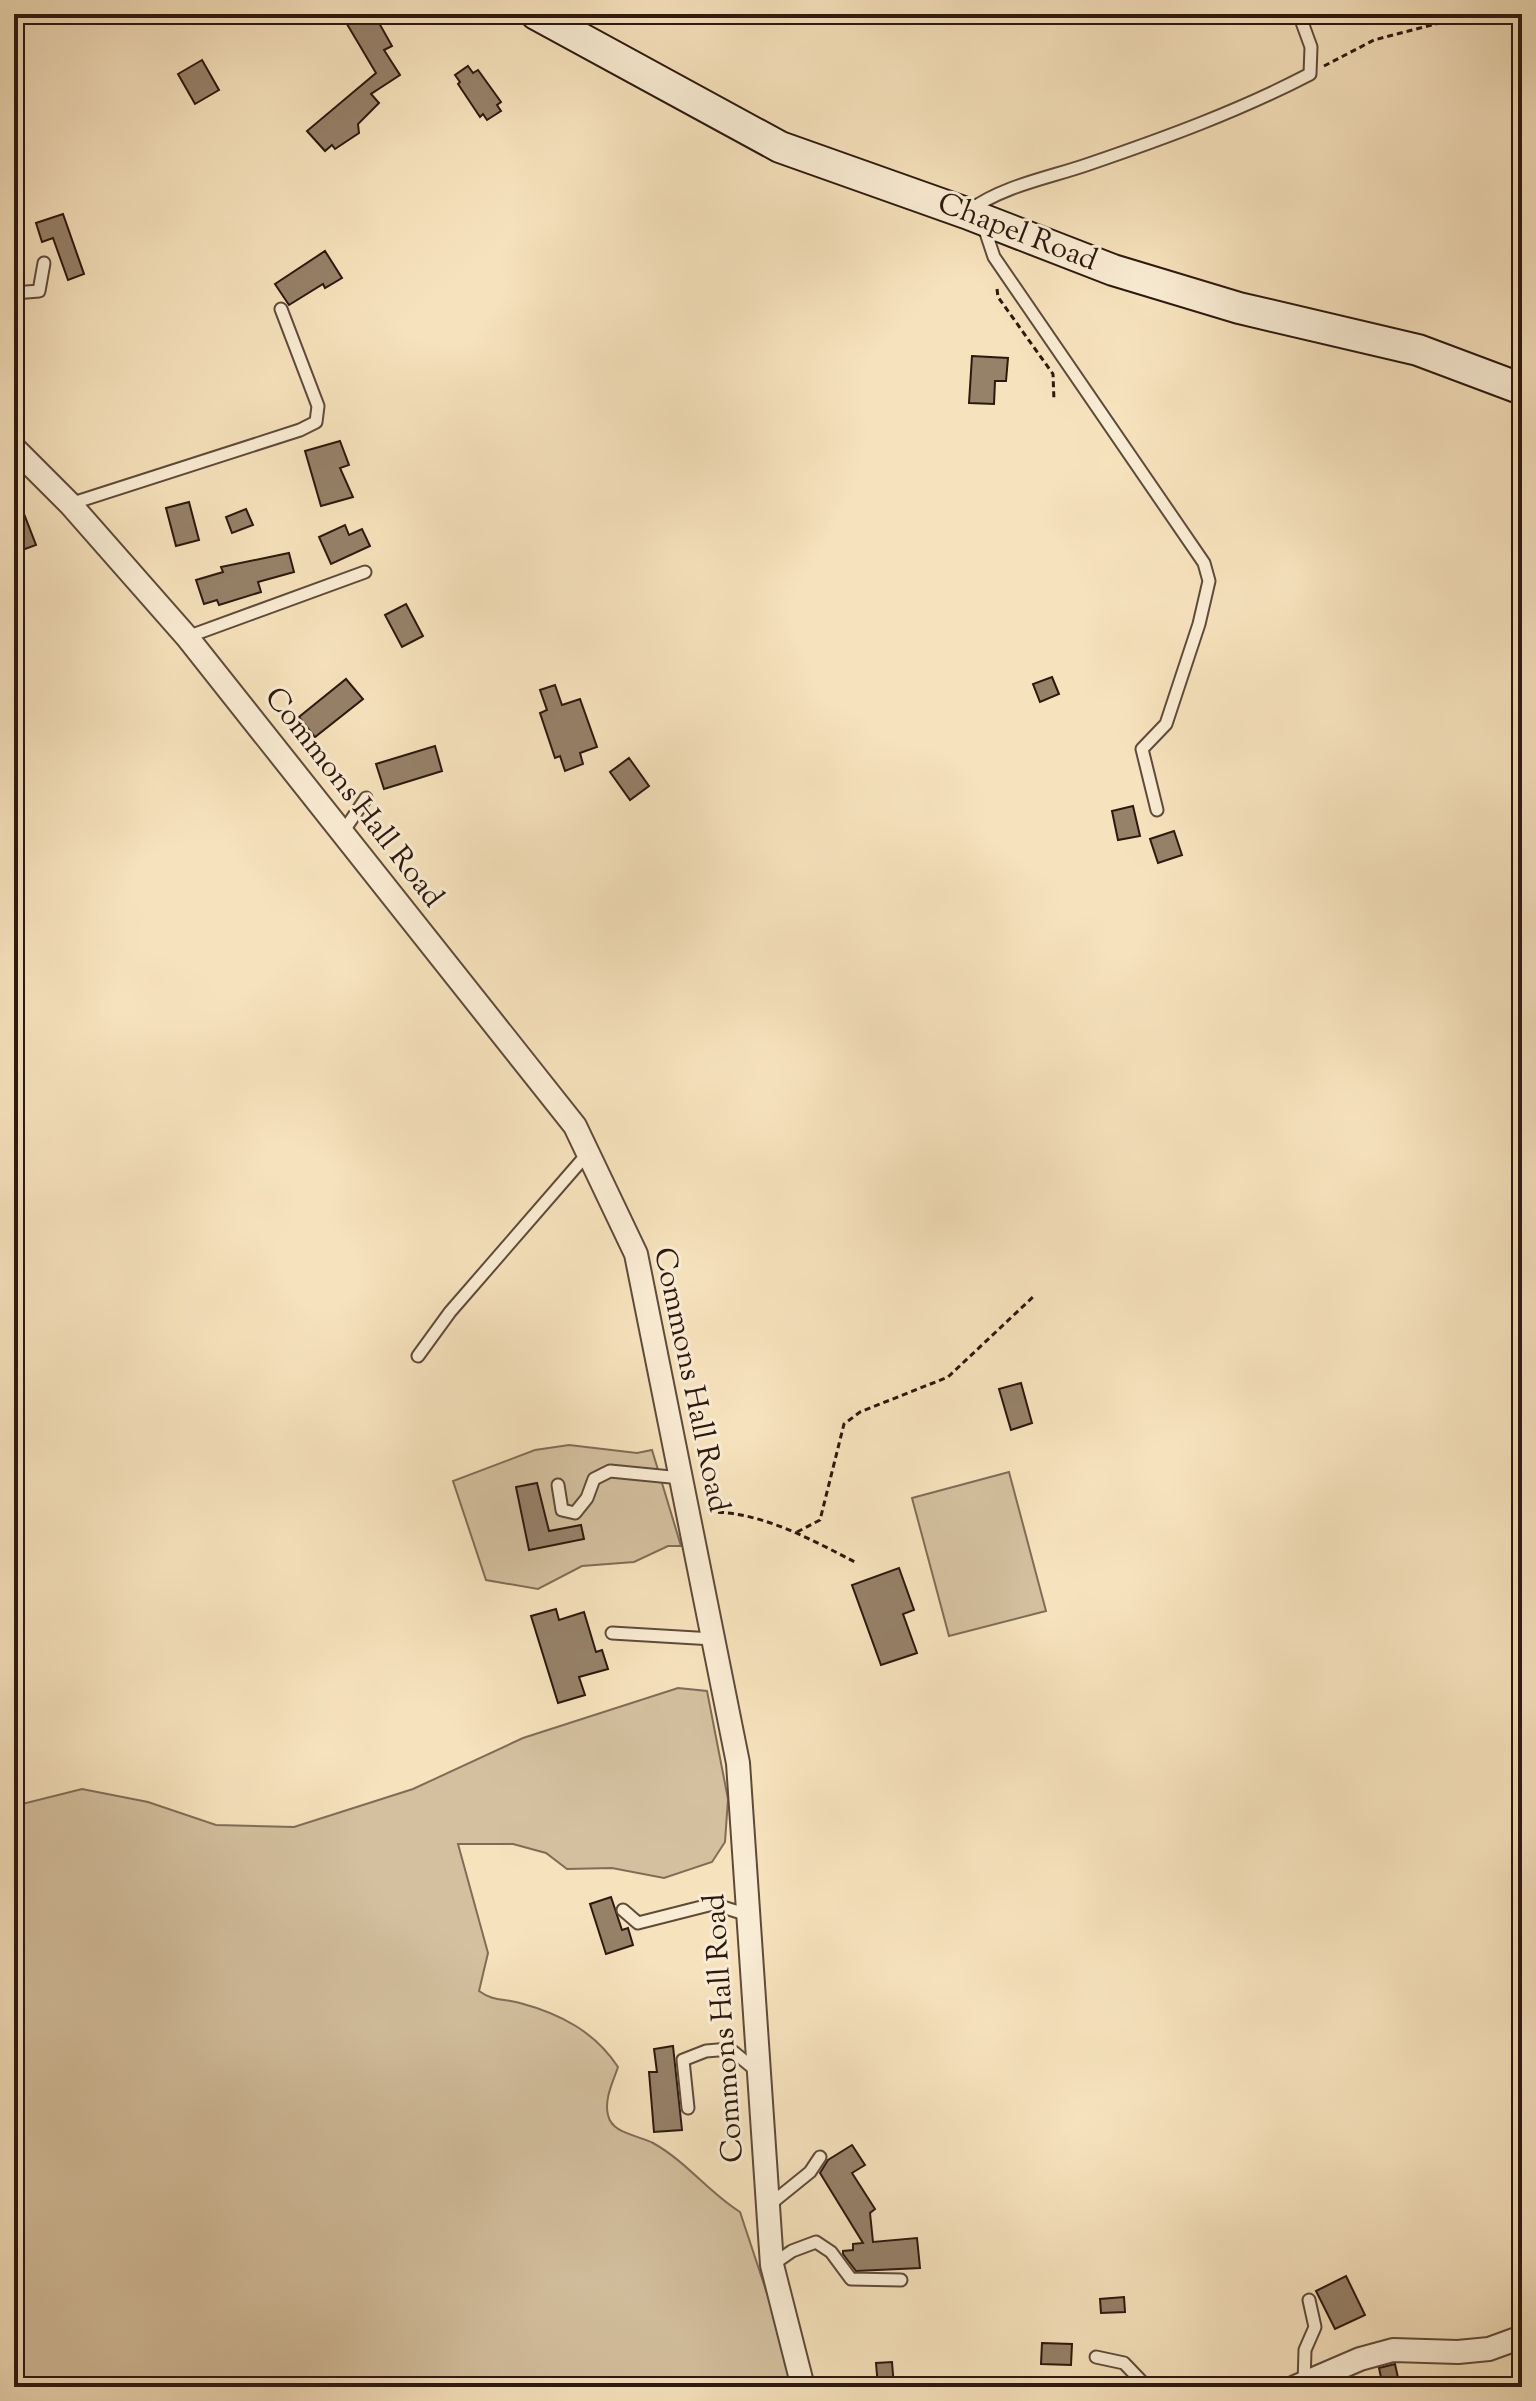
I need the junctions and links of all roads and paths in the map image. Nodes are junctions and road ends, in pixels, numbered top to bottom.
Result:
1 (536, 14) edge
2 (1299, 14) edge
3 (1371, 14) edge
4 (1474, 14) edge
5 (1348, 19) dead end
6 (1310, 74) junction
7 (974, 216) junction
8 (994, 257) junction
9 (44, 263) dead end
10 (14, 293) edge
11 (281, 309) dead end
12 (1522, 389) edge
13 (1054, 401) dead end
14 (14, 448) edge
15 (70, 504) junction
16 (365, 572) dead end
17 (187, 637) junction
18 (366, 798) dead end
19 (1157, 810) dead end
20 (343, 832) junction
21 (588, 1153) junction
22 (1034, 1296) dead end
23 (418, 1356) dead end
24 (681, 1478) junction
25 (558, 1485) dead end
26 (688, 1512) junction
27 (797, 1532) junction
28 (855, 1562) dead end
29 (612, 1633) dead end
30 (713, 1639) junction
31 (623, 1910) dead end
32 (748, 1915) junction
33 (758, 2072) junction
34 (688, 2108) dead end
35 (820, 2157) dead end
36 (768, 2206) junction
37 (772, 2265) junction
38 (901, 2280) dead end
39 (1309, 2300) dead end
40 (1522, 2337) edge
41 (1096, 2357) dead end
42 (1302, 2386) edge
43 (803, 2387) edge
44 (1147, 2387) edge

1 - 7 street, Chapel Road
2 - 6 lane
3 - 5 path
4 - 6 path
6 - 7 lane
7 - 8 lane
7 - 12 street, Chapel Road
8 - 13 path
8 - 19 lane
9 - 10 lane
11 - 15 lane
14 - 15 street, Commons Hall Road
15 - 17 street, Commons Hall Road
16 - 17 lane
17 - 20 street, Commons Hall Road
18 - 20 lane
20 - 21 street, Commons Hall Road
21 - 23 lane
21 - 24 street, Commons Hall Road
22 - 27 path
24 - 25 lane
24 - 26 street, Commons Hall Road
26 - 27 path
26 - 30 street, Commons Hall Road
27 - 28 path
29 - 30 lane
30 - 32 street, Commons Hall Road
31 - 32 lane
32 - 33 street, Commons Hall Road
33 - 34 lane
33 - 36 street, Commons Hall Road
35 - 36 lane
36 - 37 street, Commons Hall Road
37 - 38 lane
37 - 43 street, Commons Hall Road
39 - 42 lane
40 - 42 street
41 - 44 lane

